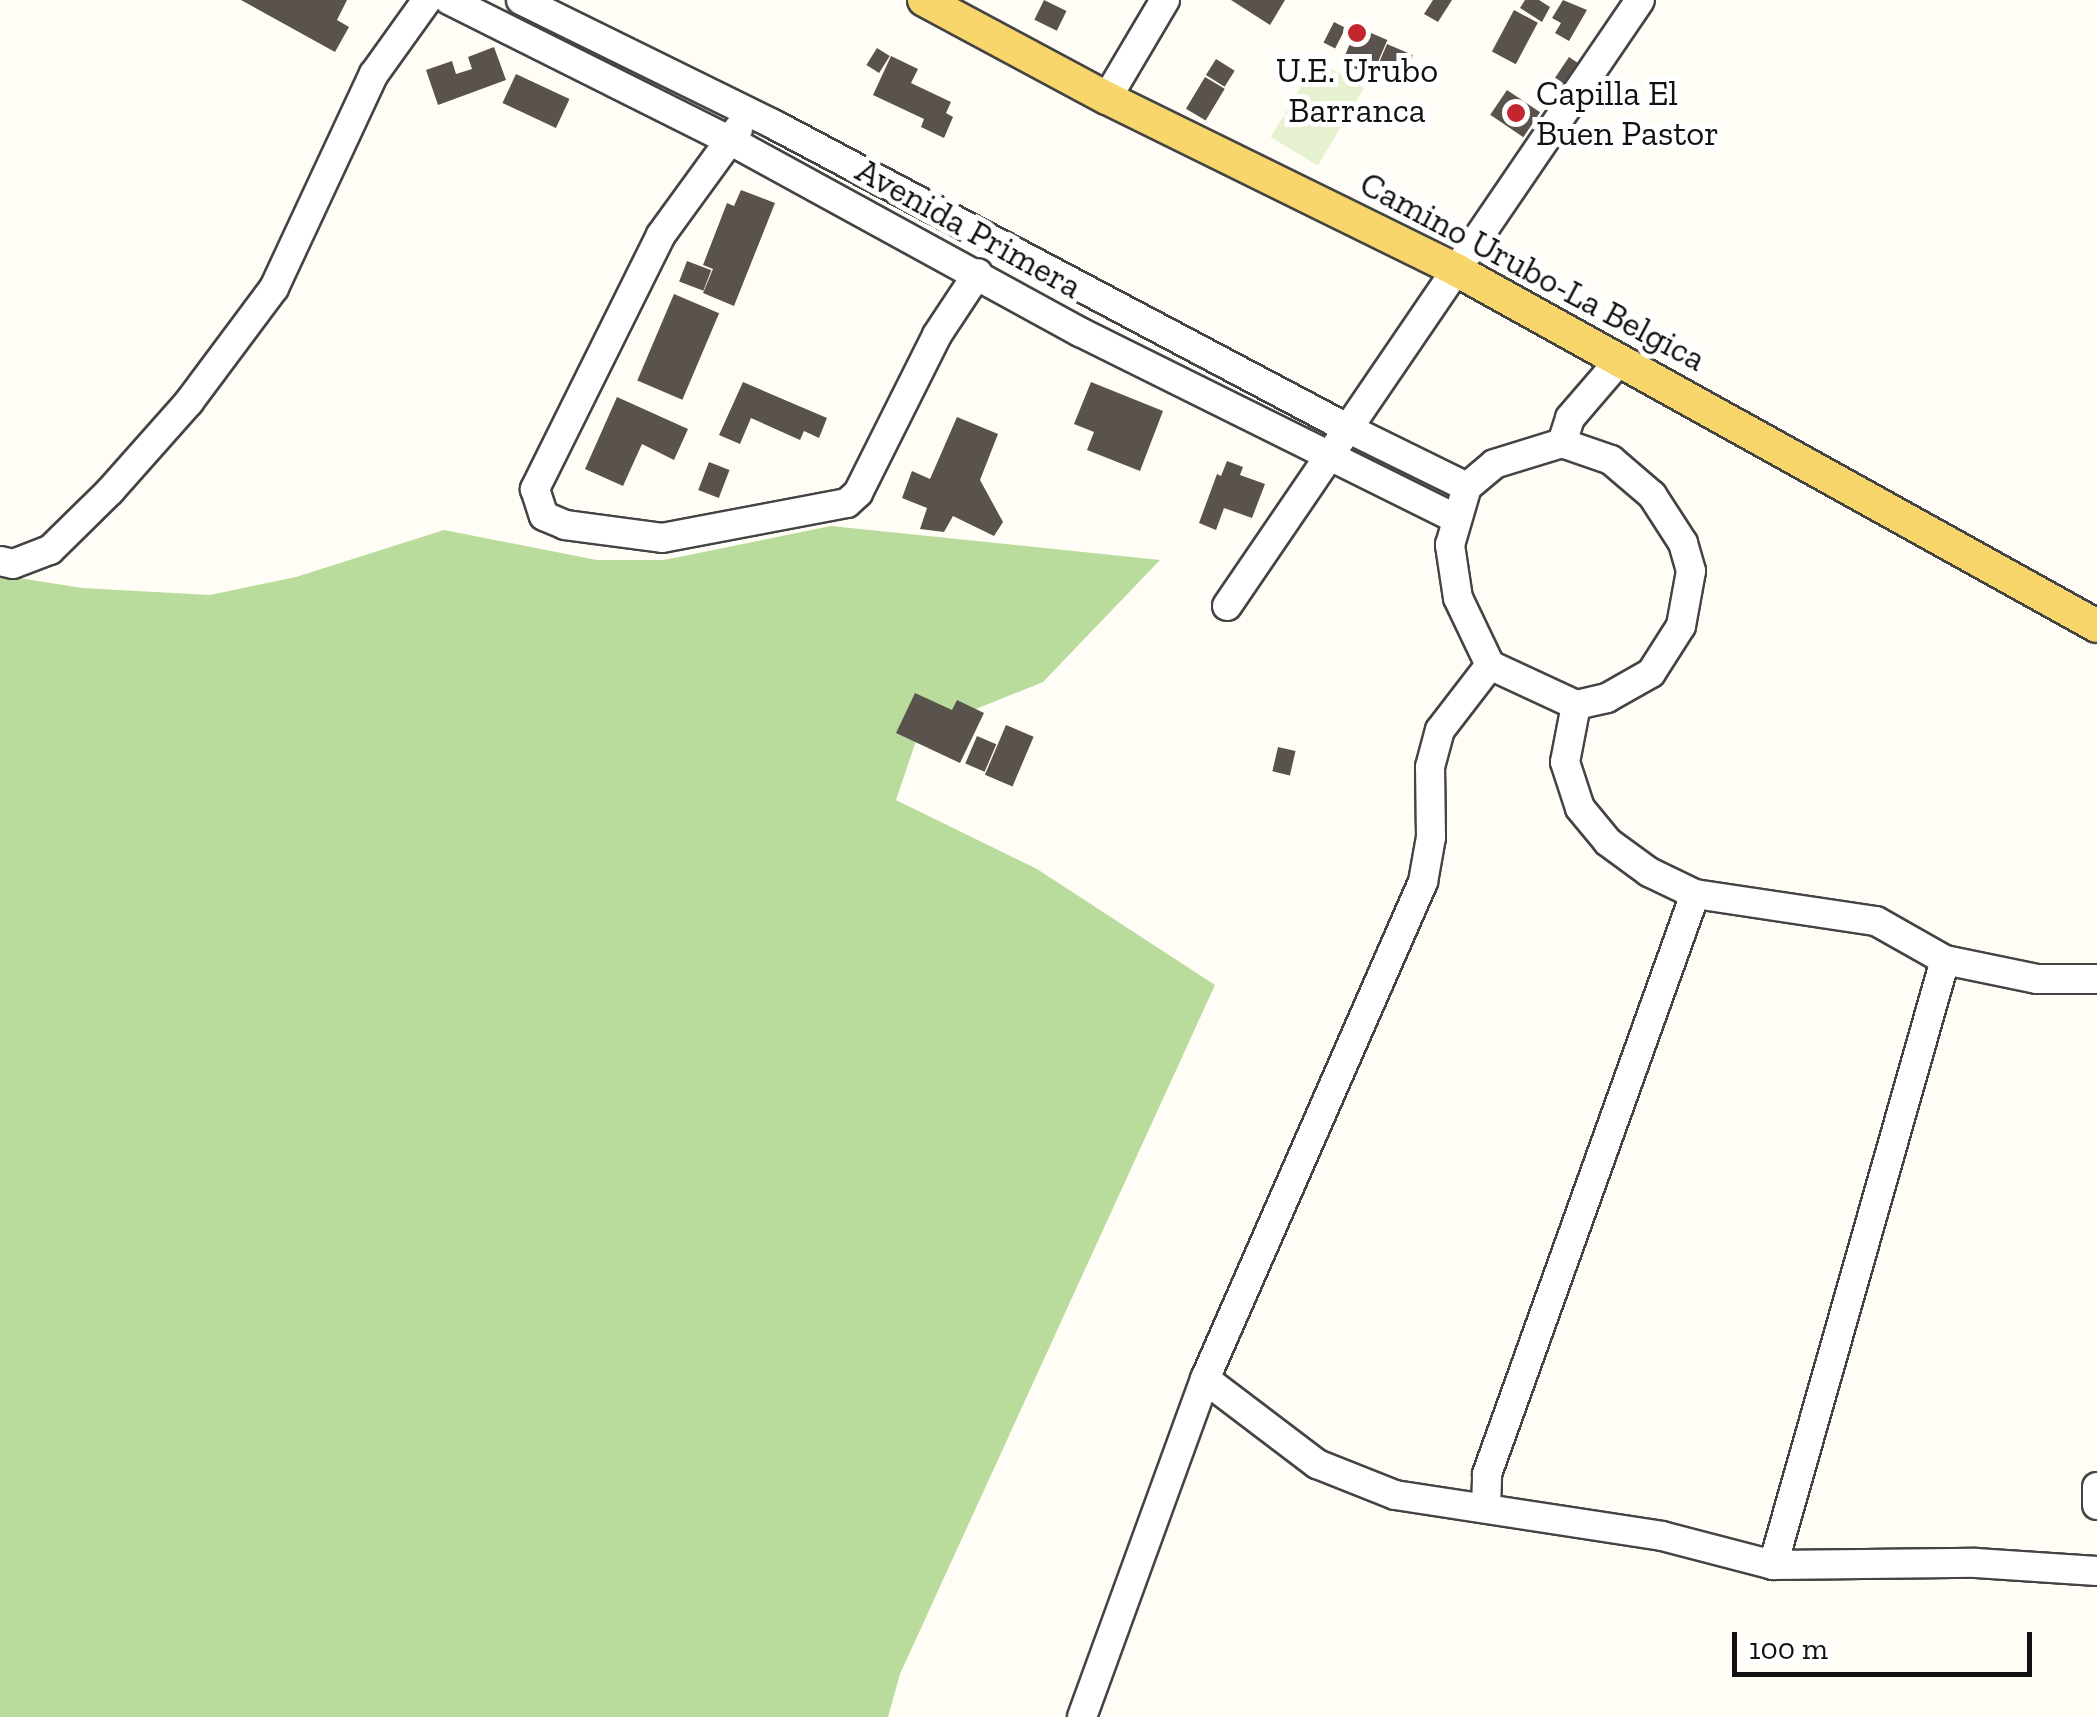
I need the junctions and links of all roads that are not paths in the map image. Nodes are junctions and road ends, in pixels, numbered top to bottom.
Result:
1 (427, 0) edge
2 (449, 0) edge
3 (521, 0) edge
4 (924, 0) edge
5 (1166, 0) edge
6 (1635, 2) edge
7 (1107, 98) junction
8 (748, 112) junction
9 (731, 141) junction
10 (1458, 271) junction
11 (978, 274) junction
12 (1619, 361) junction
13 (1345, 428) junction
14 (1562, 444) junction
15 (1326, 456) junction
16 (1467, 487) junction
17 (1456, 518) junction
18 (0, 561) edge
19 (1227, 606) dead end
20 (2097, 626) edge
21 (1490, 665) junction
22 (1576, 705) junction
23 (1695, 894) junction
24 (1945, 960) junction
25 (2097, 979) edge
26 (1205, 1379) junction
27 (2097, 1486) edge
28 (2097, 1505) edge
29 (1486, 1508) junction
30 (1772, 1565) junction
31 (2097, 1571) edge
32 (1083, 1716) edge

1 - 18 street
2 - 9 street, Avenida Primera
3 - 8 street, Avenida Primera
4 - 7 main road, Camino Urubo-La Belgica
5 - 7 street
6 - 10 street
7 - 10 main road, Camino Urubo-La Belgica
8 - 9 street
8 - 13 street, Avenida Primera
9 - 11 street, Avenida Primera
9 - 11 street
10 - 12 main road, Camino Urubo-La Belgica
10 - 13 street
11 - 15 street, Avenida Primera
12 - 14 street
12 - 20 main road, Camino Urubo-La Belgica
13 - 15 street
13 - 16 street, Avenida Primera
14 - 16 street
14 - 22 street
15 - 17 street, Avenida Primera
15 - 19 street
16 - 17 street
17 - 21 street
21 - 22 street
21 - 26 street
22 - 23 street
23 - 24 street
23 - 29 street
24 - 25 street
24 - 30 street
26 - 29 street
26 - 32 street
27 - 28 street
29 - 30 street
30 - 31 street

